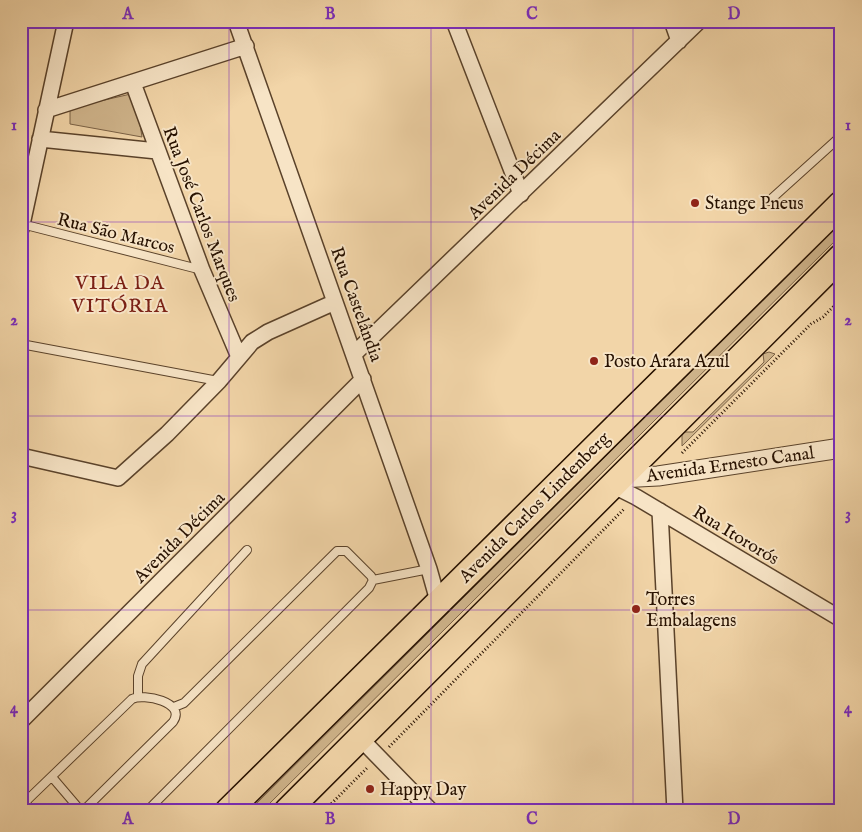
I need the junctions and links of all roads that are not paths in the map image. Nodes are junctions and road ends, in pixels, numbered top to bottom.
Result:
1 (66, 21) edge
2 (236, 21) edge
3 (454, 21) edge
4 (672, 21) edge
5 (700, 21) edge
6 (679, 41) junction
7 (246, 46) junction
8 (133, 83) junction
9 (46, 110) junction
10 (841, 136) edge
11 (40, 139) junction
12 (157, 151) junction
13 (521, 194) junction
14 (768, 201) dead end
15 (841, 204) edge
16 (22, 227) edge
17 (841, 257) edge
18 (202, 270) junction
19 (336, 302) junction
20 (21, 344) edge
21 (354, 354) junction
22 (239, 357) junction
23 (363, 379) junction
24 (219, 381) junction
25 (841, 448) edge
26 (21, 456) edge
27 (615, 482) junction
28 (660, 511) junction
29 (247, 550) dead end
30 (429, 569) junction
31 (372, 580) junction
32 (438, 601) junction
33 (841, 619) edge
34 (138, 696) junction
35 (174, 707) junction
36 (21, 721) edge
37 (360, 738) junction
38 (52, 777) junction
39 (21, 806) edge
40 (25, 811) edge
41 (82, 811) edge
42 (147, 811) edge
43 (228, 811) edge
44 (287, 811) edge
45 (431, 811) edge
46 (675, 811) edge

1 - 9 street
2 - 7 street, Rua Castelândia
3 - 13 street
4 - 6 street
5 - 6 street, Avenida Décima
6 - 13 street, Avenida Décima
7 - 8 street
7 - 19 street, Rua Castelândia
8 - 9 street
8 - 12 street, Rua José Carlos Marques
9 - 11 street
10 - 14 lane
11 - 12 street
11 - 16 street
12 - 18 street, Rua José Carlos Marques
13 - 21 street, Avenida Décima
15 - 32 main road, Avenida Carlos Lindenberg
16 - 18 lane, Rua São Marcos
17 - 27 main road
18 - 22 street, Rua José Carlos Marques
19 - 21 street, Rua Castelândia
19 - 22 street
20 - 24 lane
21 - 23 street, Rua Castelândia
22 - 24 street
23 - 30 street, Rua Castelândia
23 - 36 street, Avenida Décima
24 - 26 street
25 - 27 street, Avenida Ernesto Canal
27 - 28 street, Rua Itororós
27 - 37 main road
28 - 33 street, Rua Itororós
28 - 46 street
29 - 34 lane
30 - 31 lane
30 - 32 street, Rua Castelândia
31 - 35 lane
31 - 42 lane
32 - 43 main road, Avenida Carlos Lindenberg
34 - 35 lane
34 - 38 lane
35 - 41 lane
37 - 44 main road
37 - 45 street
38 - 39 lane
38 - 41 lane
39 - 40 street

